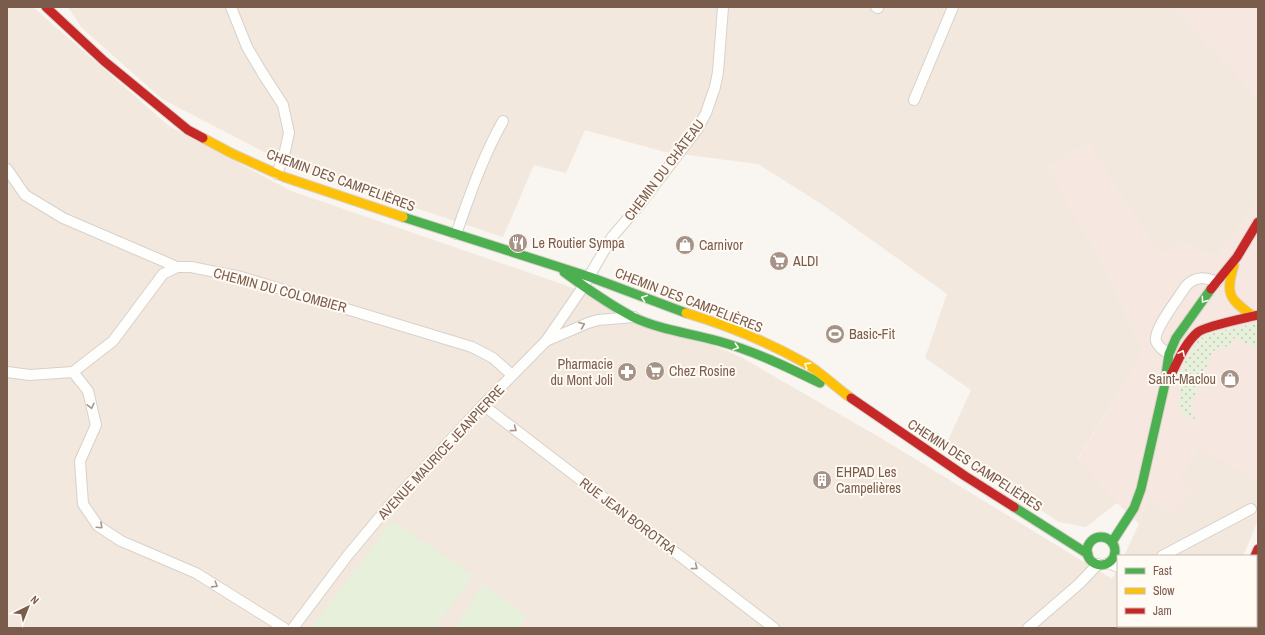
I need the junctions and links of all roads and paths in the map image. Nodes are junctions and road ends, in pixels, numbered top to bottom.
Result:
1 (46, 7) edge
2 (231, 7) edge
3 (723, 7) edge
4 (953, 7) edge
5 (914, 100) dead end
6 (503, 121) dead end
7 (7, 169) edge
8 (277, 174) junction
9 (1258, 222) edge
10 (456, 234) junction
11 (1237, 257) junction
12 (554, 265) junction
13 (178, 267) junction
14 (590, 277) junction
15 (1216, 282) junction
16 (584, 287) junction
17 (1255, 316) edge
18 (634, 317) junction
19 (546, 341) junction
20 (1169, 354) junction
21 (7, 372) edge
22 (73, 372) junction
23 (512, 374) junction
24 (1164, 388) junction
25 (849, 397) junction
26 (483, 405) junction
27 (1251, 508) dead end
28 (1112, 542) junction
29 (1088, 554) junction
30 (1164, 555) edge
31 (1103, 564) junction
32 (1117, 567) edge
33 (284, 628) edge
34 (293, 628) edge
35 (774, 628) edge
36 (1028, 628) edge

1 - 8 main road, CHEMIN DES CAMPELIÈRES
2 - 8 street
3 - 14 street, CHEMIN DU CHÂTEAU
4 - 5 street
6 - 10 street
7 - 13 street
8 - 10 main road, CHEMIN DES CAMPELIÈRES
9 - 11 main road
10 - 12 main road, CHEMIN DES CAMPELIÈRES
11 - 15 main road
11 - 17 main road
12 - 14 main road, CHEMIN DES CAMPELIÈRES
12 - 16 main road, CHEMIN DES CAMPELIÈRES
13 - 22 street
13 - 23 street, CHEMIN DU COLOMBIER
14 - 16 street, AVENUE MAURICE JEANPIERRE
25 -> 14 main road, CHEMIN DES CAMPELIÈRES
15 -> 20 main road
15 - 20 street
16 - 18 main road, CHEMIN DES CAMPELIÈRES
16 - 19 street, AVENUE MAURICE JEANPIERRE
24 -> 17 main road
19 -> 18 street
18 -> 25 main road, CHEMIN DES CAMPELIÈRES
19 - 23 street, AVENUE MAURICE JEANPIERRE
20 - 24 main road
21 - 22 street
22 -> 33 street
23 - 26 street, AVENUE MAURICE JEANPIERRE
24 - 28 main road
25 - 29 main road, CHEMIN DES CAMPELIÈRES
26 - 34 street, AVENUE MAURICE JEANPIERRE
26 -> 35 street, RUE JEAN BOROTRA
27 - 30 street
28 - 29 main road
28 - 31 main road
29 - 31 main road
31 - 32 street
31 - 36 street

